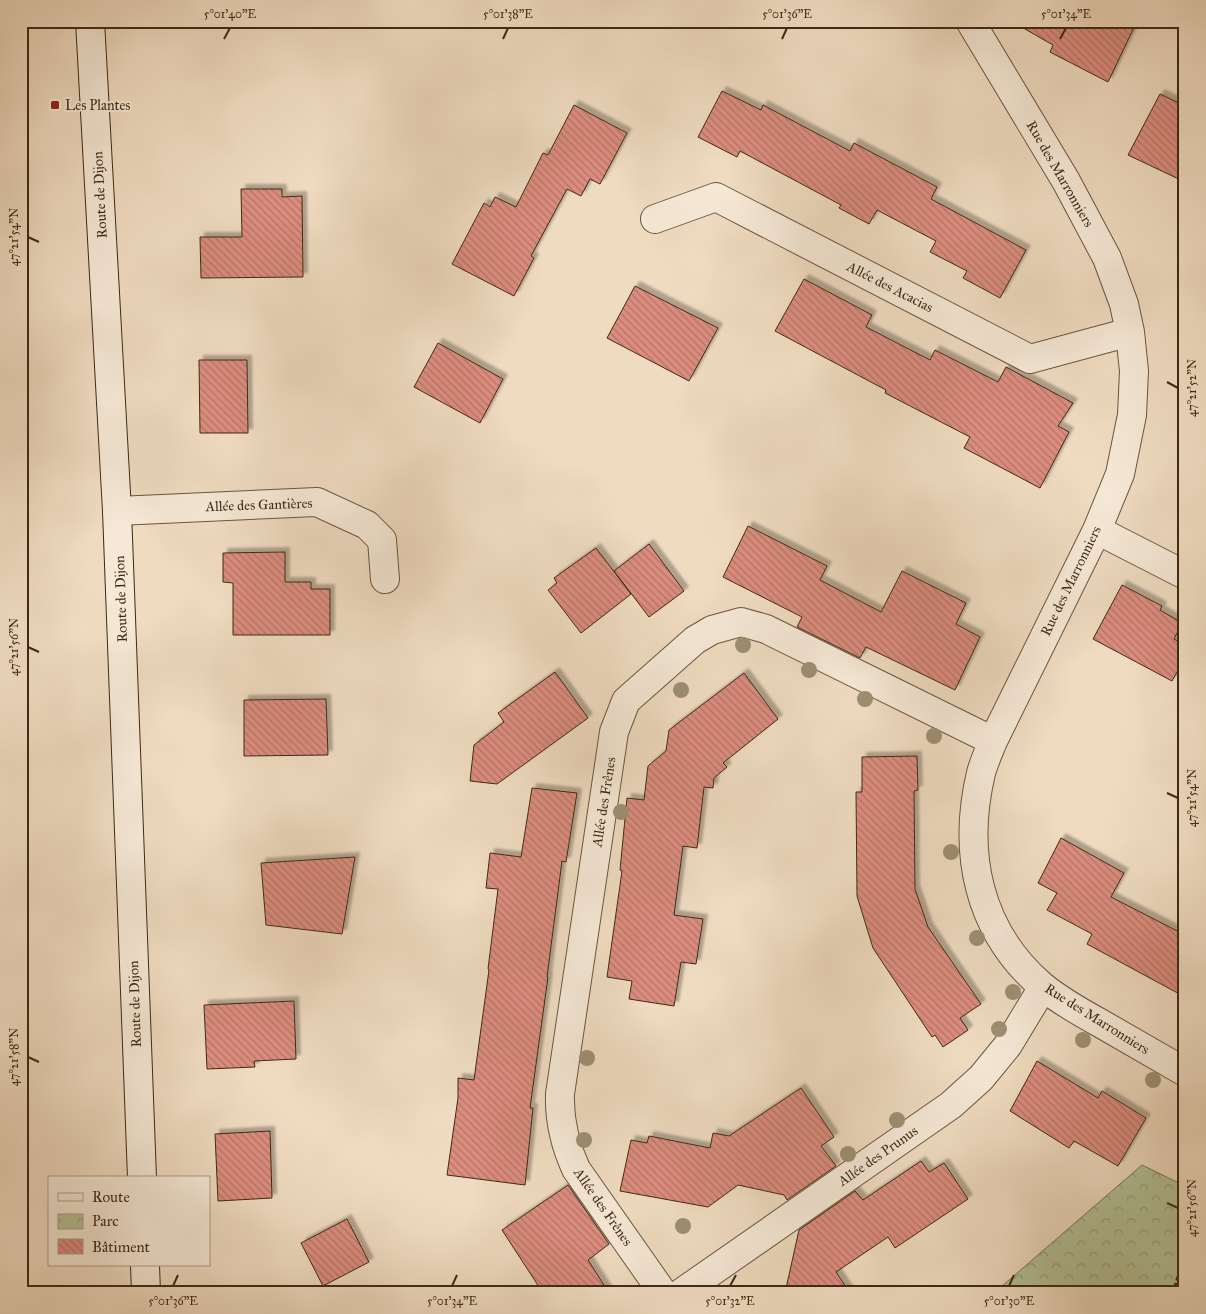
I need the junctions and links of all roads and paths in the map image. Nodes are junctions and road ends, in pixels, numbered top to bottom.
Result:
1 (90, 21) edge
2 (970, 21) edge
3 (655, 219) dead end
4 (1130, 332) junction
5 (117, 511) junction
6 (1097, 530) junction
7 (1185, 575) edge
8 (385, 579) dead end
9 (993, 741) junction
10 (1043, 987) junction
11 (1185, 1072) edge
12 (142, 1176) edge
13 (1185, 1253) edge
14 (145, 1266) edge
15 (146, 1293) edge
16 (663, 1293) edge
17 (681, 1293) edge
18 (1173, 1293) edge

1 - 5 street, Route de Dijon
2 - 4 street, Rue des Marronniers
3 - 4 street, Allée des Acacias
4 - 6 street, Rue des Marronniers
5 - 8 street, Allée des Gantières
5 - 12 street, Route de Dijon
6 - 7 street
6 - 9 street, Rue des Marronniers
9 - 10 street, Rue des Marronniers
9 - 16 street, Allée des Frênes
10 - 11 street, Rue des Marronniers
10 - 17 street, Allée des Prunus
13 - 18 path
14 - 15 street

